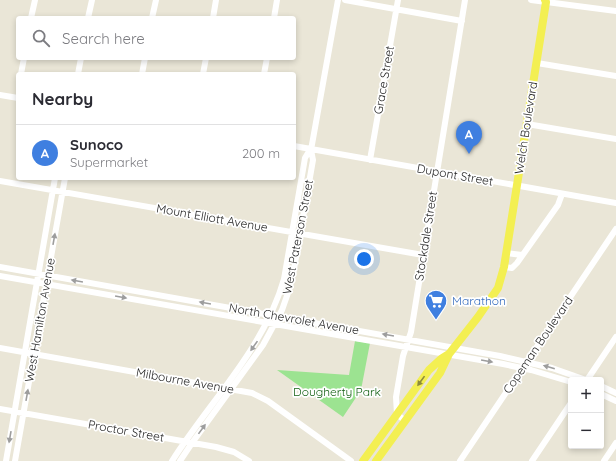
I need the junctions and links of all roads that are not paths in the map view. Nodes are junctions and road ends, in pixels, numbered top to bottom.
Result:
1 (34, 0) edge
2 (92, 0) edge
3 (156, 0) edge
4 (216, 0) edge
5 (277, 0) edge
6 (338, 0) edge
7 (345, 0) edge
8 (398, 0) edge
9 (465, 0) edge
10 (531, 0) edge
11 (546, 1) edge
12 (397, 9) junction
13 (616, 11) edge
14 (31, 16) edge
15 (88, 16) edge
16 (152, 16) edge
17 (213, 16) edge
18 (274, 16) edge
19 (462, 21) junction
20 (24, 60) edge
21 (81, 60) edge
22 (145, 60) edge
23 (206, 60) edge
24 (267, 60) edge
25 (537, 63) junction
26 (21, 72) edge
27 (78, 72) edge
28 (142, 72) edge
29 (203, 72) edge
30 (264, 72) edge
31 (616, 76) edge
32 (0, 95) edge
33 (16, 96) edge
34 (527, 124) junction
35 (616, 139) edge
36 (296, 146) edge
37 (311, 150) junction
38 (370, 160) junction
39 (437, 172) junction
40 (56, 180) edge
41 (65, 180) edge
42 (0, 181) edge
43 (517, 186) junction
44 (53, 190) junction
45 (62, 192) junction
46 (562, 194) junction
47 (616, 203) edge
48 (616, 229) edge
49 (292, 233) junction
50 (300, 234) junction
51 (506, 253) junction
52 (423, 255) junction
53 (522, 255) junction
54 (0, 267) edge
55 (504, 267) junction
56 (39, 274) junction
57 (48, 275) junction
58 (0, 276) edge
59 (37, 282) junction
60 (46, 284) junction
61 (156, 294) junction
62 (155, 303) junction
63 (271, 315) junction
64 (279, 316) junction
65 (267, 323) junction
66 (275, 324) junction
67 (616, 337) edge
68 (409, 339) junction
69 (406, 347) junction
70 (454, 347) junction
71 (0, 348) edge
72 (25, 352) junction
73 (34, 354) junction
74 (449, 354) junction
75 (527, 362) junction
76 (523, 368) junction
77 (577, 377) edge
78 (588, 377) edge
79 (568, 381) edge
80 (604, 387) edge
81 (224, 388) junction
82 (231, 389) junction
83 (616, 393) edge
84 (604, 395) edge
85 (616, 401) edge
86 (568, 407) edge
87 (0, 409) edge
88 (15, 411) junction
89 (24, 413) junction
90 (397, 414) junction
91 (405, 421) junction
92 (185, 441) junction
93 (192, 442) junction
94 (616, 443) edge
95 (6, 461) edge
96 (15, 461) edge
97 (172, 461) edge
98 (180, 461) edge
99 (249, 461) edge
100 (351, 461) edge
101 (363, 461) edge
102 (376, 461) edge
103 (460, 461) edge
104 (532, 461) edge
105 (604, 461) edge

1 - 14 street
2 - 15 street
3 - 16 street
4 - 17 street
5 - 18 street
6 - 37 street, West Paterson Street
7 - 12 street
8 - 12 street, Grace Street
9 - 19 street, Stockdale Street
10 - 11 street
11 - 13 street
11 - 25 main road, Welch Boulevard
12 - 19 street
12 - 38 street, Grace Street
19 - 39 street, Stockdale Street
20 - 26 street
21 - 27 street
22 - 28 street
23 - 29 street
24 - 30 street
25 - 31 street
25 - 34 main road, Welch Boulevard
32 - 33 street
34 - 35 street
34 - 43 main road, Welch Boulevard
36 - 37 street, Dupont Street
37 - 38 street, Dupont Street
37 - 49 street, West Paterson Street
37 - 50 street, West Paterson Street
38 - 39 street, Dupont Street
39 - 43 street, Dupont Street
39 - 52 street, Stockdale Street
40 - 44 street, West Hamilton Avenue
41 - 45 street, West Hamilton Avenue
42 - 44 street, Mount Elliott Avenue
43 - 46 street, Dupont Street
43 - 51 main road, Welch Boulevard
44 - 45 street, Mount Elliott Avenue
44 - 56 street, West Hamilton Avenue
45 - 49 street, Mount Elliott Avenue
57 -> 45 street, West Hamilton Avenue
46 - 47 street, Dupont Street
46 - 53 street
48 - 75 street, Copeman Boulevard
49 - 50 street, Mount Elliott Avenue
49 - 63 street, West Paterson Street
50 - 52 street, Mount Elliott Avenue
50 - 64 street, West Paterson Street
51 - 53 street
51 - 55 main road, Welch Boulevard
52 - 68 street, Stockdale Street
53 - 55 street
54 - 56 street, North Chevrolet Avenue
55 - 70 main road, Welch Boulevard
56 - 57 street, North Chevrolet Avenue
56 - 59 street, West Hamilton Avenue
57 - 60 street, West Hamilton Avenue
61 -> 57 street, North Chevrolet Avenue
58 - 59 street, North Chevrolet Avenue
59 - 60 street, North Chevrolet Avenue
59 - 72 street, West Hamilton Avenue
60 -> 62 street, North Chevrolet Avenue
60 - 73 street, West Hamilton Avenue
61 - 62 street
63 -> 61 street, North Chevrolet Avenue
62 - 65 street, North Chevrolet Avenue
63 - 64 street, North Chevrolet Avenue
63 - 65 street, West Paterson Street
64 - 66 street, West Paterson Street
68 -> 64 street, North Chevrolet Avenue
65 - 66 street, North Chevrolet Avenue
65 -> 81 street, West Paterson Street
66 - 69 street, North Chevrolet Avenue
66 - 82 street, West Paterson Street
67 - 78 street
68 - 69 street, Stockdale Street
68 - 70 street, North Chevrolet Avenue
69 - 74 street, North Chevrolet Avenue
69 - 90 street, Stockdale Street
70 - 74 main road, Welch Boulevard
70 - 75 street, North Chevrolet Avenue
71 - 72 street, Milbourne Avenue
72 - 73 street, Milbourne Avenue
72 - 88 street, West Hamilton Avenue
73 - 81 street, Milbourne Avenue
89 -> 73 street, West Hamilton Avenue
74 -> 76 street, North Chevrolet Avenue
74 -> 90 main road, Welch Boulevard
74 - 91 main road, Welch Boulevard
75 - 76 street, Copeman Boulevard
77 -> 75 street, North Chevrolet Avenue
76 - 79 street, North Chevrolet Avenue
76 - 103 street, Copeman Boulevard
80 - 83 street
81 - 82 street, Milbourne Avenue
81 - 92 street, West Paterson Street
93 -> 82 street, West Paterson Street
82 - 100 street, Milbourne Avenue
84 - 85 street
86 - 104 street
87 - 88 street, Proctor Street
88 - 89 street, Proctor Street
88 -> 95 street, West Hamilton Avenue
89 - 92 street, Proctor Street
89 - 96 street, West Hamilton Avenue
90 - 91 street
90 - 101 main road, Welch Boulevard
91 - 102 main road, Welch Boulevard
92 - 93 street, Proctor Street
92 - 97 street, West Paterson Street
93 - 98 street, West Paterson Street
93 - 99 street, Proctor Street
94 - 105 street

